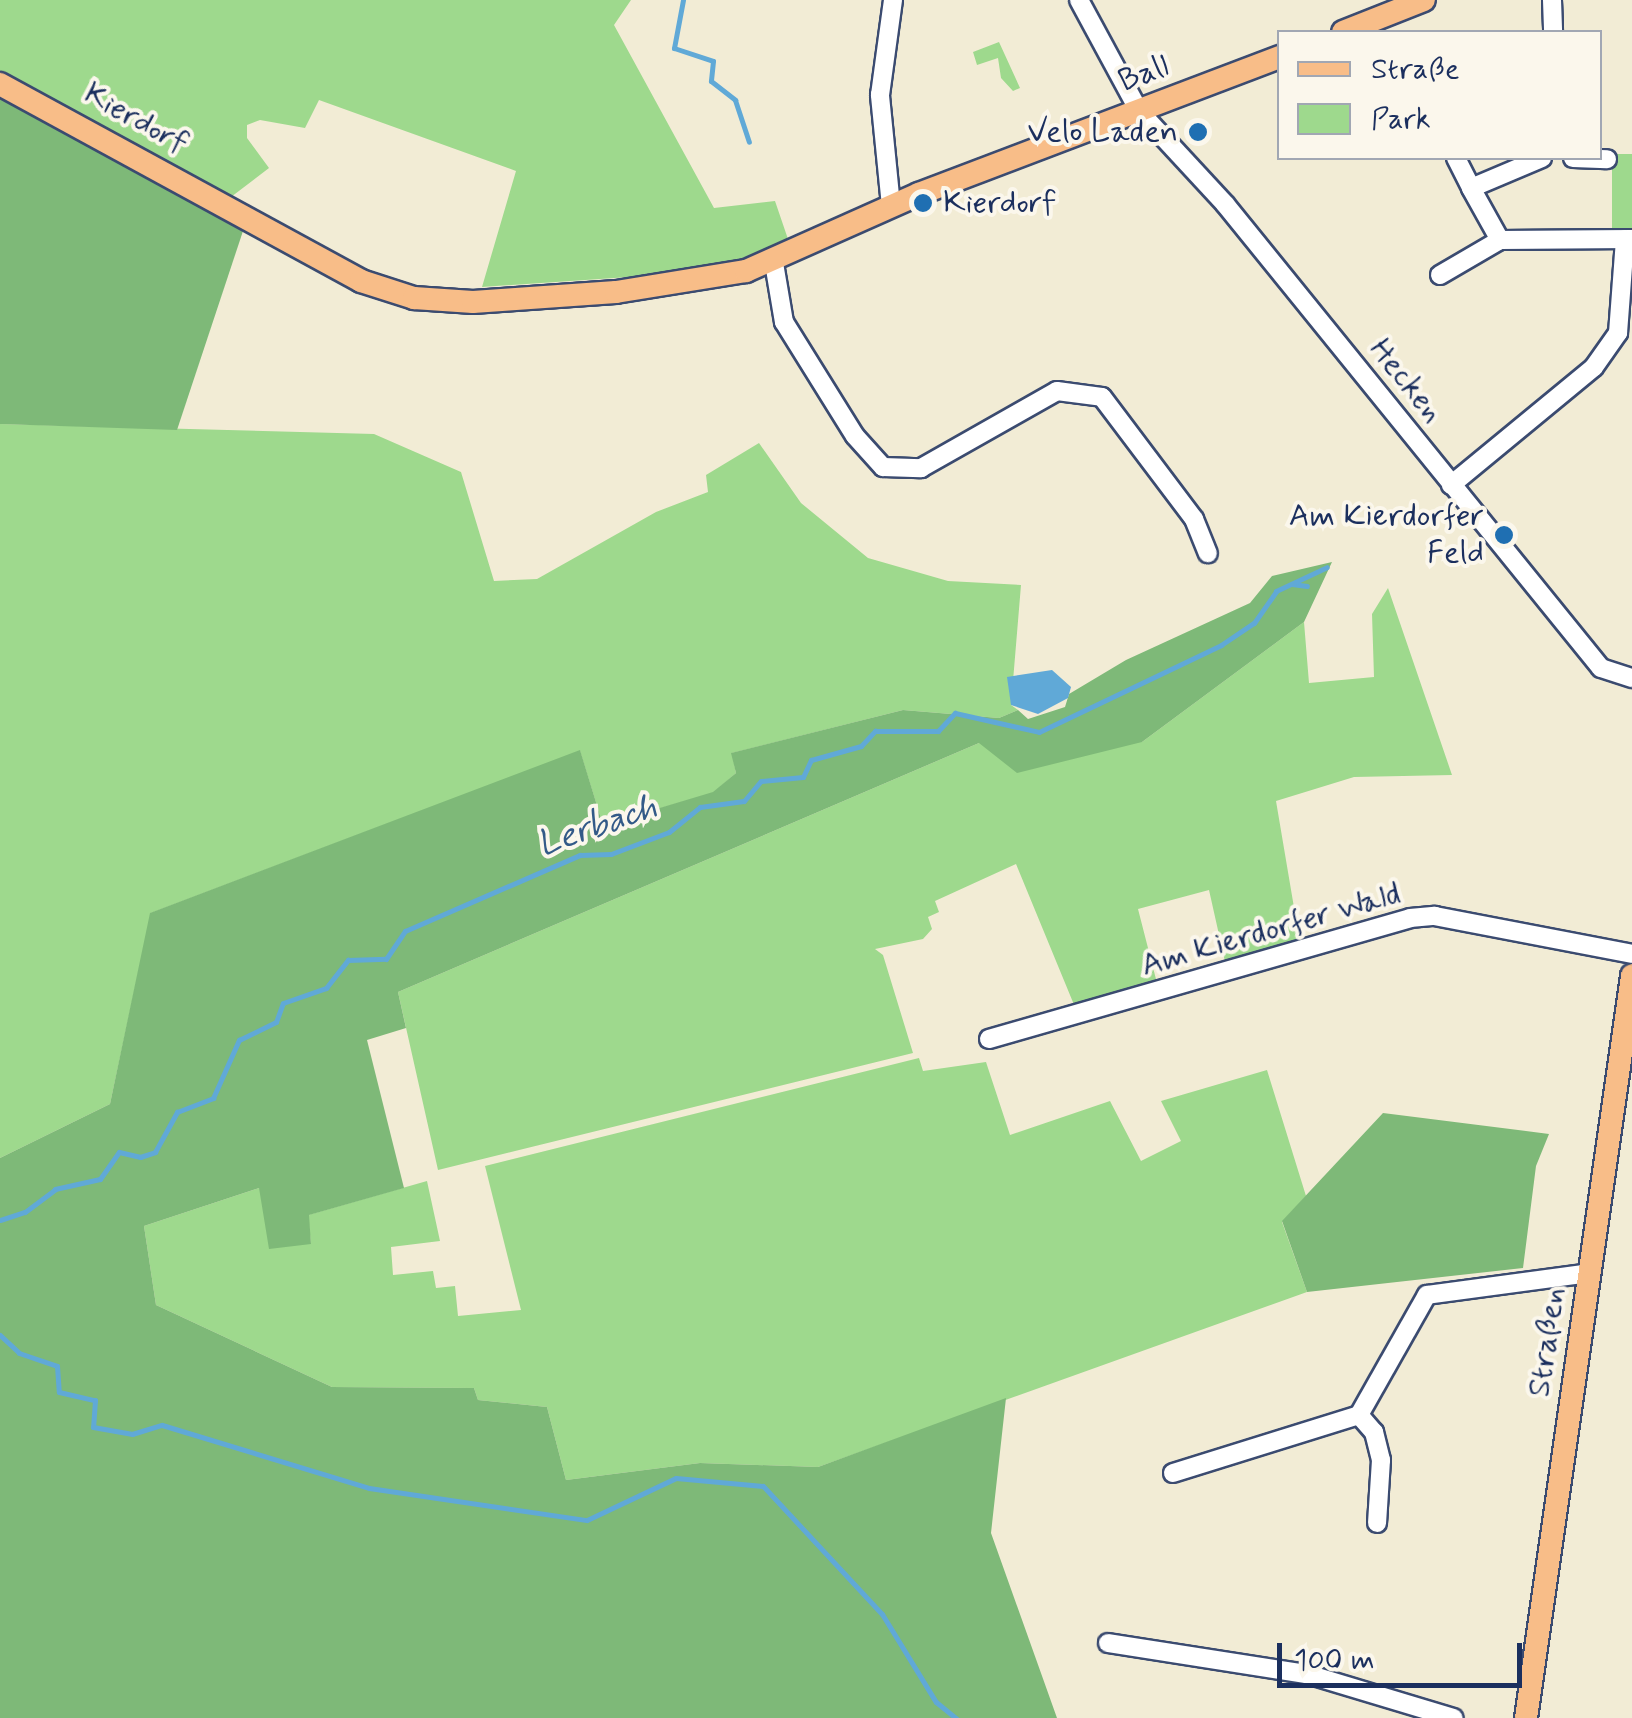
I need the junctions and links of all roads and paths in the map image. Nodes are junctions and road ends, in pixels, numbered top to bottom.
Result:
1 (893, 0) edge
2 (1078, 0) edge
3 (1424, 0) edge
4 (1552, 0) edge
5 (1348, 30) edge
6 (1554, 30) edge
7 (1277, 58) edge
8 (0, 84) edge
9 (1139, 111) junction
10 (1602, 159) edge
11 (1607, 159) dead end
12 (1457, 160) edge
13 (1537, 160) edge
14 (1470, 188) junction
15 (919, 194) joint
16 (891, 206) junction
17 (1629, 239) edge
18 (1500, 240) junction
19 (774, 263) junction
20 (1440, 276) dead end
21 (1451, 486) junction
22 (1208, 553) dead end
23 (1632, 678) edge
24 (1632, 954) edge
25 (1632, 976) edge
26 (989, 1039) dead end
27 (1590, 1273) junction
28 (1358, 1415) junction
29 (1173, 1473) dead end
30 (1378, 1523) dead end
31 (1108, 1643) dead end
32 (1454, 1718) edge
33 (1526, 1718) edge

1 - 16 street
2 - 9 street, Hecken
3 - 5 main road
4 - 6 street
7 - 9 main road, Ball
8 - 19 main road, Kierdorf
9 - 15 main road, Ball
9 - 21 street, Hecken
10 - 11 street
12 - 14 street
13 - 14 street
14 - 18 street
15 - 16 main road, Kierdorf
16 - 19 main road, Kierdorf
17 - 18 street
17 - 21 street
18 - 20 street
19 - 22 street
21 - 23 street, Hecken
24 - 26 street, Am Kierdorfer Wald
25 - 27 main road, Straßen
27 - 28 street
27 - 33 main road, Straßen
28 - 29 street
28 - 30 street
31 - 32 street

